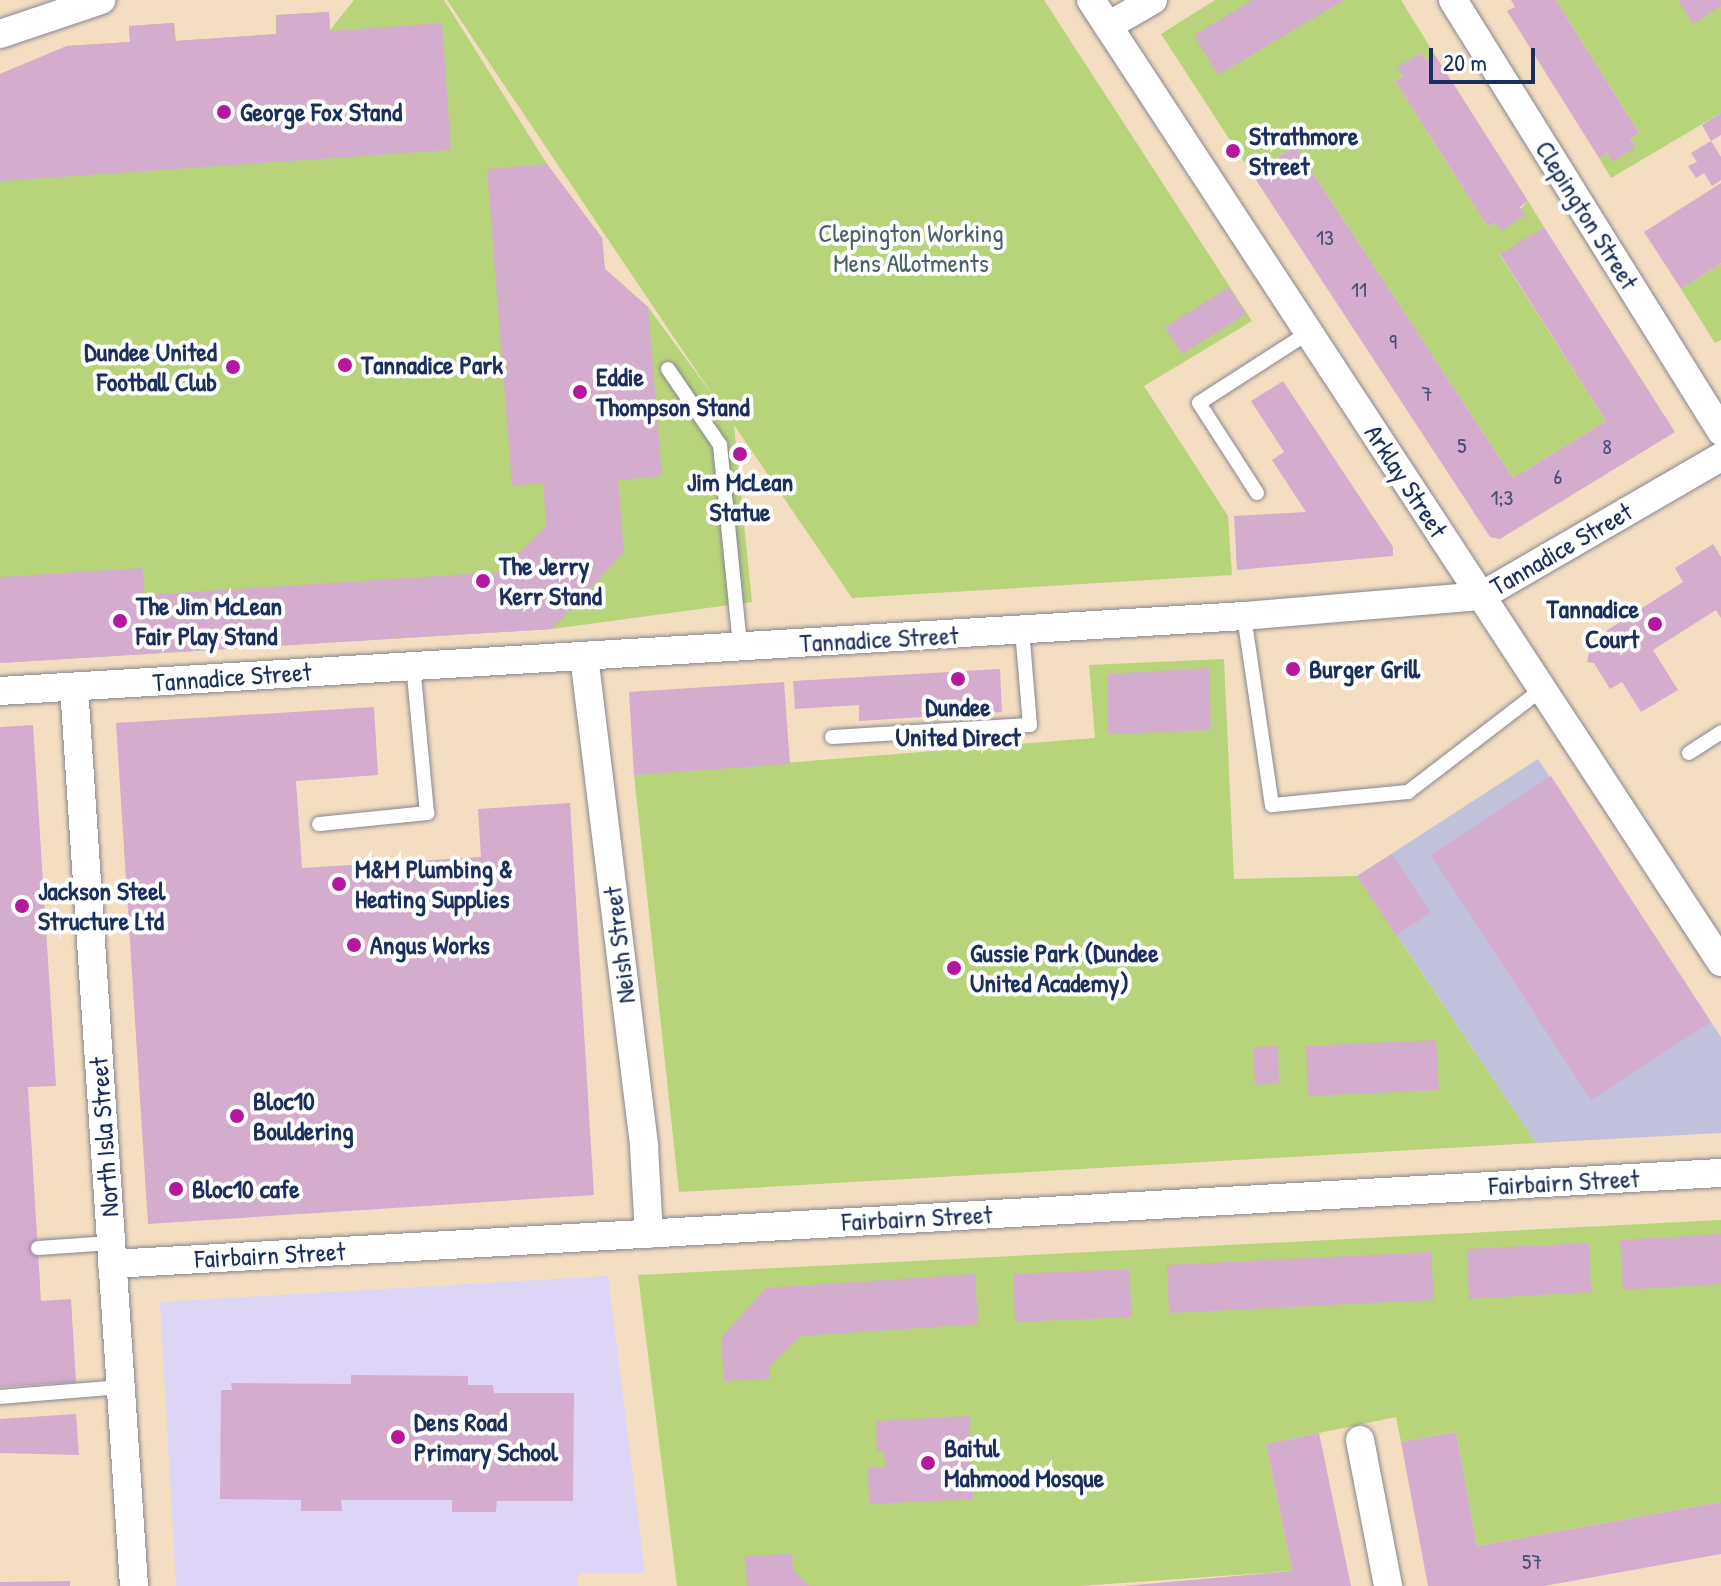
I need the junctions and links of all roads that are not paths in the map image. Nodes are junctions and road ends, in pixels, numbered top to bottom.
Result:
1 (101, 0) edge
2 (1091, 0) edge
3 (1153, 0) edge
4 (1453, 0) edge
5 (1108, 26) junction
6 (0, 34) edge
7 (1309, 332) junction
8 (668, 369) dead end
9 (1721, 431) edge
10 (1721, 457) edge
11 (1257, 493) dead end
12 (1481, 596) junction
13 (1244, 616) junction
14 (1022, 630) junction
15 (740, 647) junction
16 (584, 656) junction
17 (413, 666) junction
18 (74, 687) junction
19 (1542, 689) junction
20 (0, 691) edge
21 (1721, 732) edge
22 (832, 737) dead end
23 (1689, 753) dead end
24 (319, 824) dead end
25 (1721, 962) edge
26 (1721, 1173) edge
27 (649, 1234) junction
28 (38, 1248) dead end
29 (112, 1254) junction
30 (121, 1387) junction
31 (0, 1397) edge
32 (1360, 1440) dead end
33 (134, 1586) edge
34 (1388, 1586) edge

1 - 6 street
2 - 5 street, Arklay Street
3 - 5 street
4 - 9 street, Clepington Street
5 - 7 street, Arklay Street
7 - 11 lane
7 - 12 street, Arklay Street
8 - 15 lane
10 - 12 street, Tannadice Street
12 - 13 street, Tannadice Street
12 - 19 street, Arklay Street
13 - 14 street, Tannadice Street
13 - 19 lane
14 - 15 street, Tannadice Street
14 - 22 lane
15 - 16 street, Tannadice Street
16 - 17 street, Tannadice Street
16 - 27 street, Neish Street
17 - 18 street, Tannadice Street
17 - 24 lane
18 - 20 street, Tannadice Street
18 - 29 street, North Isla Street
19 - 25 street, Arklay Street
21 - 23 lane
26 - 27 street, Fairbairn Street
27 - 29 street, Fairbairn Street
28 - 29 lane
29 - 30 street, North Isla Street
30 - 31 lane
30 - 33 street, North Isla Street
32 - 34 street

